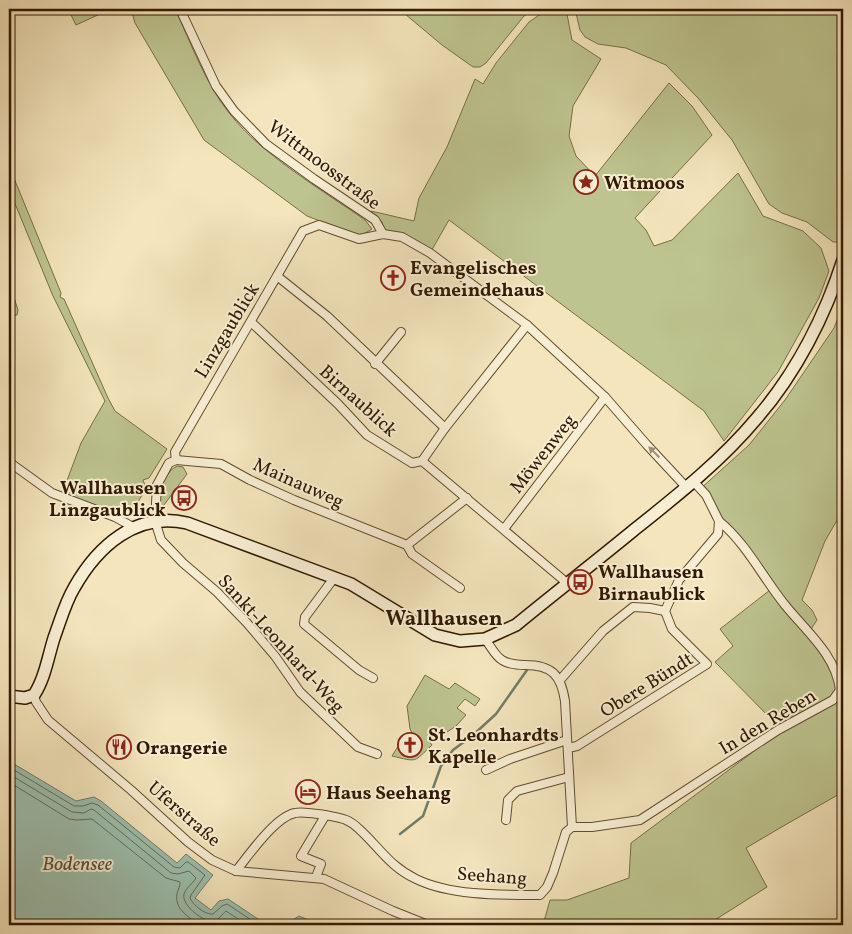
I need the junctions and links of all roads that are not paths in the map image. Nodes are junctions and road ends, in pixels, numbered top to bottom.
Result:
1 (180, 9) edge
2 (383, 234) junction
3 (843, 260) edge
4 (277, 276) junction
5 (251, 322) junction
6 (527, 325) junction
7 (401, 332) dead end
8 (375, 364) junction
9 (605, 397) junction
10 (445, 428) junction
11 (176, 460) junction
12 (422, 461) junction
13 (9, 462) edge
14 (691, 485) junction
15 (466, 498) junction
16 (155, 521) junction
17 (719, 521) junction
18 (133, 527) junction
19 (504, 529) junction
20 (407, 545) junction
21 (334, 578) junction
22 (568, 583) junction
23 (460, 588) dead end
24 (665, 611) junction
25 (485, 639) junction
26 (373, 678) dead end
27 (560, 680) junction
28 (34, 695) junction
29 (9, 696) edge
30 (567, 740) junction
31 (568, 748) junction
32 (377, 754) dead end
33 (486, 770) dead end
34 (570, 777) junction
35 (326, 816) junction
36 (506, 820) dead end
37 (572, 827) junction
38 (236, 871) junction
39 (316, 877) junction
40 (428, 925) edge

1 - 2 street, Wittmoosstraße
2 - 4 street, Linzgaublick
2 - 6 street, Wittmoosstraße
3 - 14 main road
4 - 5 street, Linzgaublick
4 - 8 street
5 - 11 street, Linzgaublick
5 - 12 street, Birnaublick
6 - 9 street, Wittmoosstraße
6 - 10 street
7 - 8 street
8 - 10 street
14 -> 9 street, Wittmoosstraße
9 - 19 street, Möwenweg
10 - 12 street
11 - 16 street, Linzgaublick
11 - 20 street, Mainauweg
12 - 15 street, Birnaublick
13 - 18 street
14 - 17 street, Wittmoosstraße
14 - 22 main road
15 - 19 street, Birnaublick
15 - 20 street
16 - 18 main road
16 - 21 main road
16 - 32 street, Sankt-Leonhard-Weg
17 - 24 street
17 - 37 street, In den Reben
18 - 28 main road
19 - 22 street, Birnaublick
20 - 23 street, Mainauweg
21 - 25 main road
21 - 26 street
22 - 25 main road
24 - 27 street
24 - 31 street, Obere Bündt
25 - 27 street
27 - 30 street
28 - 29 main road
28 - 38 street, Uferstraße
30 - 31 street
30 - 33 street
31 - 34 street
34 - 36 street
34 - 37 street
35 - 37 street, Seehang
35 - 38 street, Seehang
35 - 39 street
38 - 39 street, Uferstraße
39 - 40 street, Uferstraße

